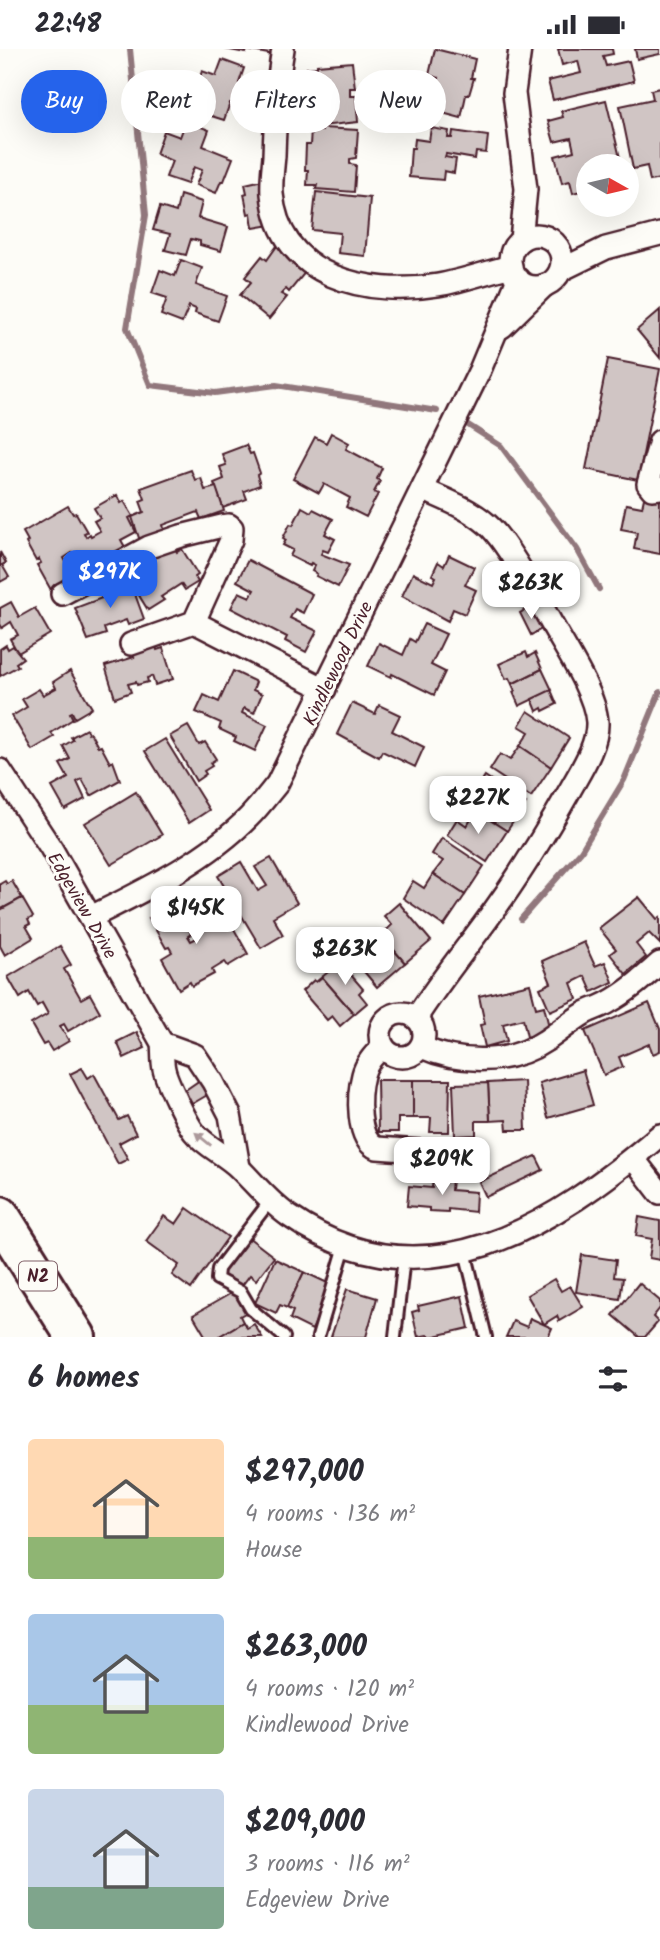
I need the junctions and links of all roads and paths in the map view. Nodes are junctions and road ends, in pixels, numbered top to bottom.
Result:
1 (283, 49) edge
2 (520, 49) edge
3 (526, 189) junction
4 (660, 234) edge
5 (521, 240) junction
6 (552, 240) junction
7 (606, 248) junction
8 (561, 270) junction
9 (514, 273) junction
10 (545, 285) junction
11 (496, 334) junction
12 (660, 441) edge
13 (660, 488) edge
14 (422, 489) junction
15 (62, 594) dead end
16 (194, 621) junction
17 (131, 644) dead end
18 (325, 689) junction
19 (0, 770) edge
20 (91, 917) junction
21 (660, 963) edge
22 (416, 1018) junction
23 (162, 1043) junction
24 (382, 1047) junction
25 (421, 1047) junction
26 (660, 1135) edge
27 (449, 1153) dead end
28 (633, 1158) junction
29 (239, 1167) junction
30 (660, 1193) edge
31 (270, 1201) junction
32 (0, 1216) edge
33 (345, 1246) junction
34 (466, 1251) junction
35 (404, 1257) junction
36 (76, 1337) edge
37 (284, 1337) edge
38 (318, 1337) edge
39 (395, 1337) edge
40 (486, 1337) edge

1 - 9 street
2 - 3 street
3 - 5 street
3 - 6 street
4 - 7 street
5 - 6 street
5 - 9 street
6 - 7 street
6 - 8 street
7 - 8 street
8 - 10 street
9 - 10 street
9 - 11 street, Kindlewood Drive
10 - 11 street, Kindlewood Drive
11 - 14 street, Kindlewood Drive
12 - 13 street
14 - 18 street, Kindlewood Drive
14 - 22 street
15 - 16 street
16 - 17 street
16 - 18 street
18 - 20 street, Kindlewood Drive
19 - 20 street, Edgeview Drive
20 - 23 street, Edgeview Drive
21 - 25 street
22 - 24 street
22 - 25 street
29 -> 23 street, Edgeview Drive
23 - 29 street
24 - 25 street
24 - 27 street
26 - 28 street, Edgeview Drive
28 - 30 street
28 - 34 street, Edgeview Drive
29 - 31 street, Edgeview Drive
31 - 33 street, Edgeview Drive
31 - 37 lane
32 - 36 highway, N2
33 - 35 street, Edgeview Drive
33 - 38 lane
34 - 35 street, Edgeview Drive
34 - 40 lane
35 - 39 lane

